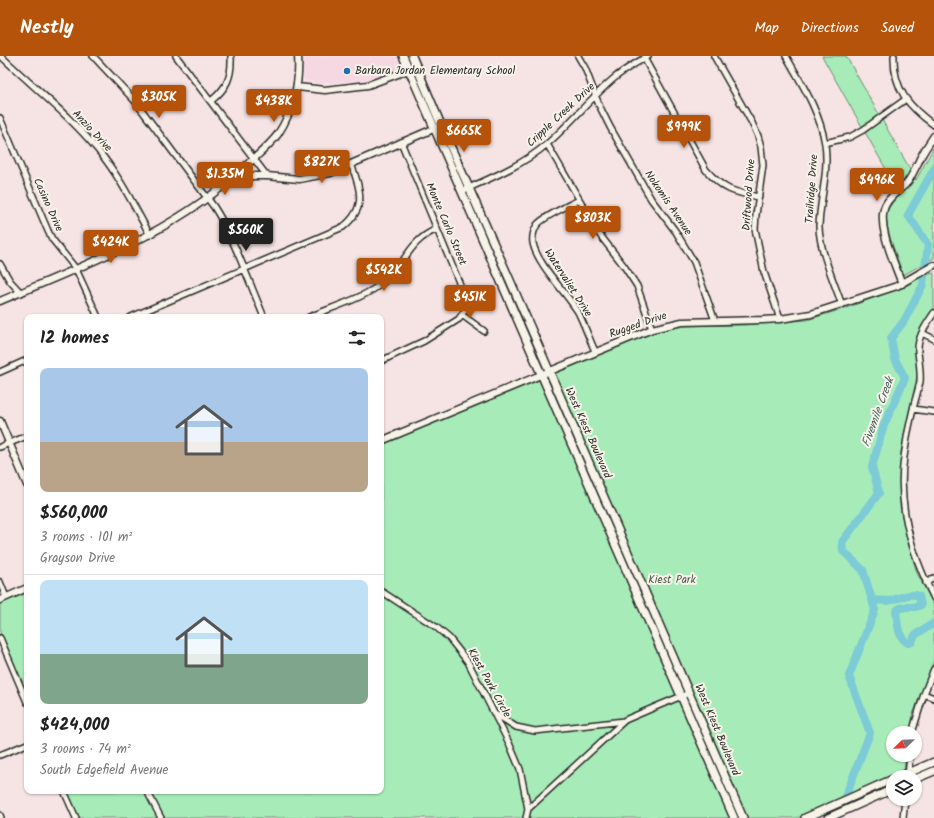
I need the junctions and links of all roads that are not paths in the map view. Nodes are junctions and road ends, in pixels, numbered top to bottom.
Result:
1 (93, 56) edge
2 (176, 56) edge
3 (231, 56) edge
4 (298, 56) edge
5 (403, 56) edge
6 (412, 56) edge
7 (578, 56) edge
8 (714, 56) edge
9 (786, 56) edge
10 (894, 56) edge
11 (646, 57) edge
12 (1, 58) edge
13 (417, 67) junction
14 (409, 70) junction
15 (297, 87) junction
16 (596, 96) junction
17 (906, 99) junction
18 (211, 101) junction
19 (0, 118) edge
20 (442, 125) junction
21 (934, 125) edge
22 (434, 128) junction
23 (934, 136) edge
24 (401, 142) junction
25 (824, 143) junction
26 (547, 144) junction
27 (254, 159) junction
28 (351, 164) junction
29 (267, 176) junction
30 (232, 180) junction
31 (469, 188) junction
32 (462, 191) junction
33 (759, 197) junction
34 (207, 198) junction
35 (579, 200) junction
36 (437, 229) junction
37 (150, 235) junction
38 (0, 264) edge
39 (934, 265) edge
40 (76, 269) junction
41 (244, 270) junction
42 (509, 278) junction
43 (502, 281) junction
44 (902, 284) junction
45 (21, 293) junction
46 (0, 301) edge
47 (842, 305) junction
48 (934, 313) edge
49 (97, 314) edge
50 (138, 314) edge
51 (263, 314) edge
52 (316, 314) edge
53 (462, 315) junction
54 (780, 319) junction
55 (715, 321) junction
56 (652, 329) junction
57 (484, 331) dead end
58 (922, 333) junction
59 (934, 339) edge
60 (595, 352) junction
61 (24, 361) edge
62 (384, 361) edge
63 (0, 372) edge
64 (545, 372) junction
65 (913, 409) junction
66 (934, 412) edge
67 (0, 421) edge
68 (24, 437) edge
69 (384, 440) edge
70 (9, 443) junction
71 (0, 447) edge
72 (24, 478) edge
73 (934, 578) edge
74 (0, 582) edge
75 (926, 583) junction
76 (24, 589) edge
77 (384, 593) edge
78 (6, 597) junction
79 (934, 598) edge
80 (0, 600) edge
81 (0, 638) edge
82 (934, 669) edge
83 (689, 693) junction
84 (924, 694) junction
85 (24, 695) edge
86 (681, 697) junction
87 (934, 698) edge
88 (495, 714) junction
89 (625, 720) junction
90 (914, 726) edge
91 (24, 745) edge
92 (0, 755) edge
93 (934, 762) edge
94 (918, 770) edge
95 (934, 771) edge
96 (922, 776) edge
97 (886, 783) edge
98 (886, 792) edge
99 (65, 794) edge
100 (149, 794) edge
101 (904, 806) edge
102 (528, 809) junction
103 (831, 817) edge
104 (76, 818) edge
105 (161, 818) edge
106 (526, 818) edge
107 (734, 818) edge
108 (743, 818) edge
109 (805, 818) edge
110 (903, 818) edge

1 - 34 street
2 - 18 street
3 - 18 street
4 - 15 street
5 - 14 main road, West Kiest Boulevard
6 - 13 main road, West Kiest Boulevard
7 - 16 street, Nokomis Avenue
8 - 33 street, Driftwood Drive
9 - 25 street, Trailridge Drive
10 - 17 street
11 - 16 street, Cripple Creek Drive
11 - 33 street
12 - 37 street, Anzio Drive
13 - 14 street
13 - 20 main road, West Kiest Boulevard
14 - 15 street
14 - 22 main road, West Kiest Boulevard
15 - 27 street
16 - 26 street, Cripple Creek Drive
16 - 55 street, Nokomis Avenue
17 - 21 street
17 - 25 street
18 - 27 street
19 - 40 street, Casino Drive
20 - 22 street
20 - 31 main road, West Kiest Boulevard
22 - 24 street
22 - 32 main road, West Kiest Boulevard
23 - 44 street
24 - 28 street
24 - 36 street, Monte Carlo Street
25 - 47 street, Trailridge Drive
26 - 31 street, Cripple Creek Drive
26 - 35 street
27 - 29 street
27 - 30 street
28 - 29 street
28 - 41 street
29 - 30 street
30 - 34 street
31 - 32 street, Cripple Creek Drive
31 - 42 main road, West Kiest Boulevard
32 - 43 main road, West Kiest Boulevard
33 - 54 street, Driftwood Drive
34 - 37 street
34 - 41 street
35 - 56 street
35 - 60 street, Watervaliet Drive
36 - 52 street
36 - 53 street, Monte Carlo Street
37 - 40 street
38 - 45 street
39 - 44 street, Rugged Drive
40 - 45 street
40 - 49 street, Casino Drive
41 - 50 street
41 - 51 street
42 - 43 main road
42 - 64 main road, West Kiest Boulevard
43 - 64 main road, West Kiest Boulevard
44 - 47 street, Rugged Drive
45 - 46 street
47 - 54 street, Rugged Drive
48 - 58 street
53 - 57 street
53 - 62 street
54 - 55 street, Rugged Drive
55 - 56 street, Rugged Drive
56 - 60 street, Rugged Drive
58 - 59 street
58 - 65 street
60 - 64 street, Rugged Drive
61 - 63 street
64 - 69 street, Rugged Drive
64 - 83 main road, West Kiest Boulevard
64 - 86 main road, West Kiest Boulevard
65 - 66 street
65 - 75 street
67 - 70 street
68 - 70 street
70 - 71 street
70 - 72 street
73 - 75 street
74 - 78 street
75 - 79 street
76 - 78 street
77 - 88 street, Kiest Park Circle
78 - 80 street
81 - 85 street
82 - 84 street
83 - 86 street
83 - 108 main road, West Kiest Boulevard
84 - 87 street
84 - 90 street
86 - 89 street
86 - 107 main road, West Kiest Boulevard
88 - 89 street
88 - 102 street, Kiest Park Circle
89 - 102 street
91 - 92 street
93 - 94 main road
95 - 96 main road
97 - 109 main road
98 - 103 main road
99 - 104 street
100 - 105 street
101 - 110 street
102 - 106 street, Kiest Park Circle

